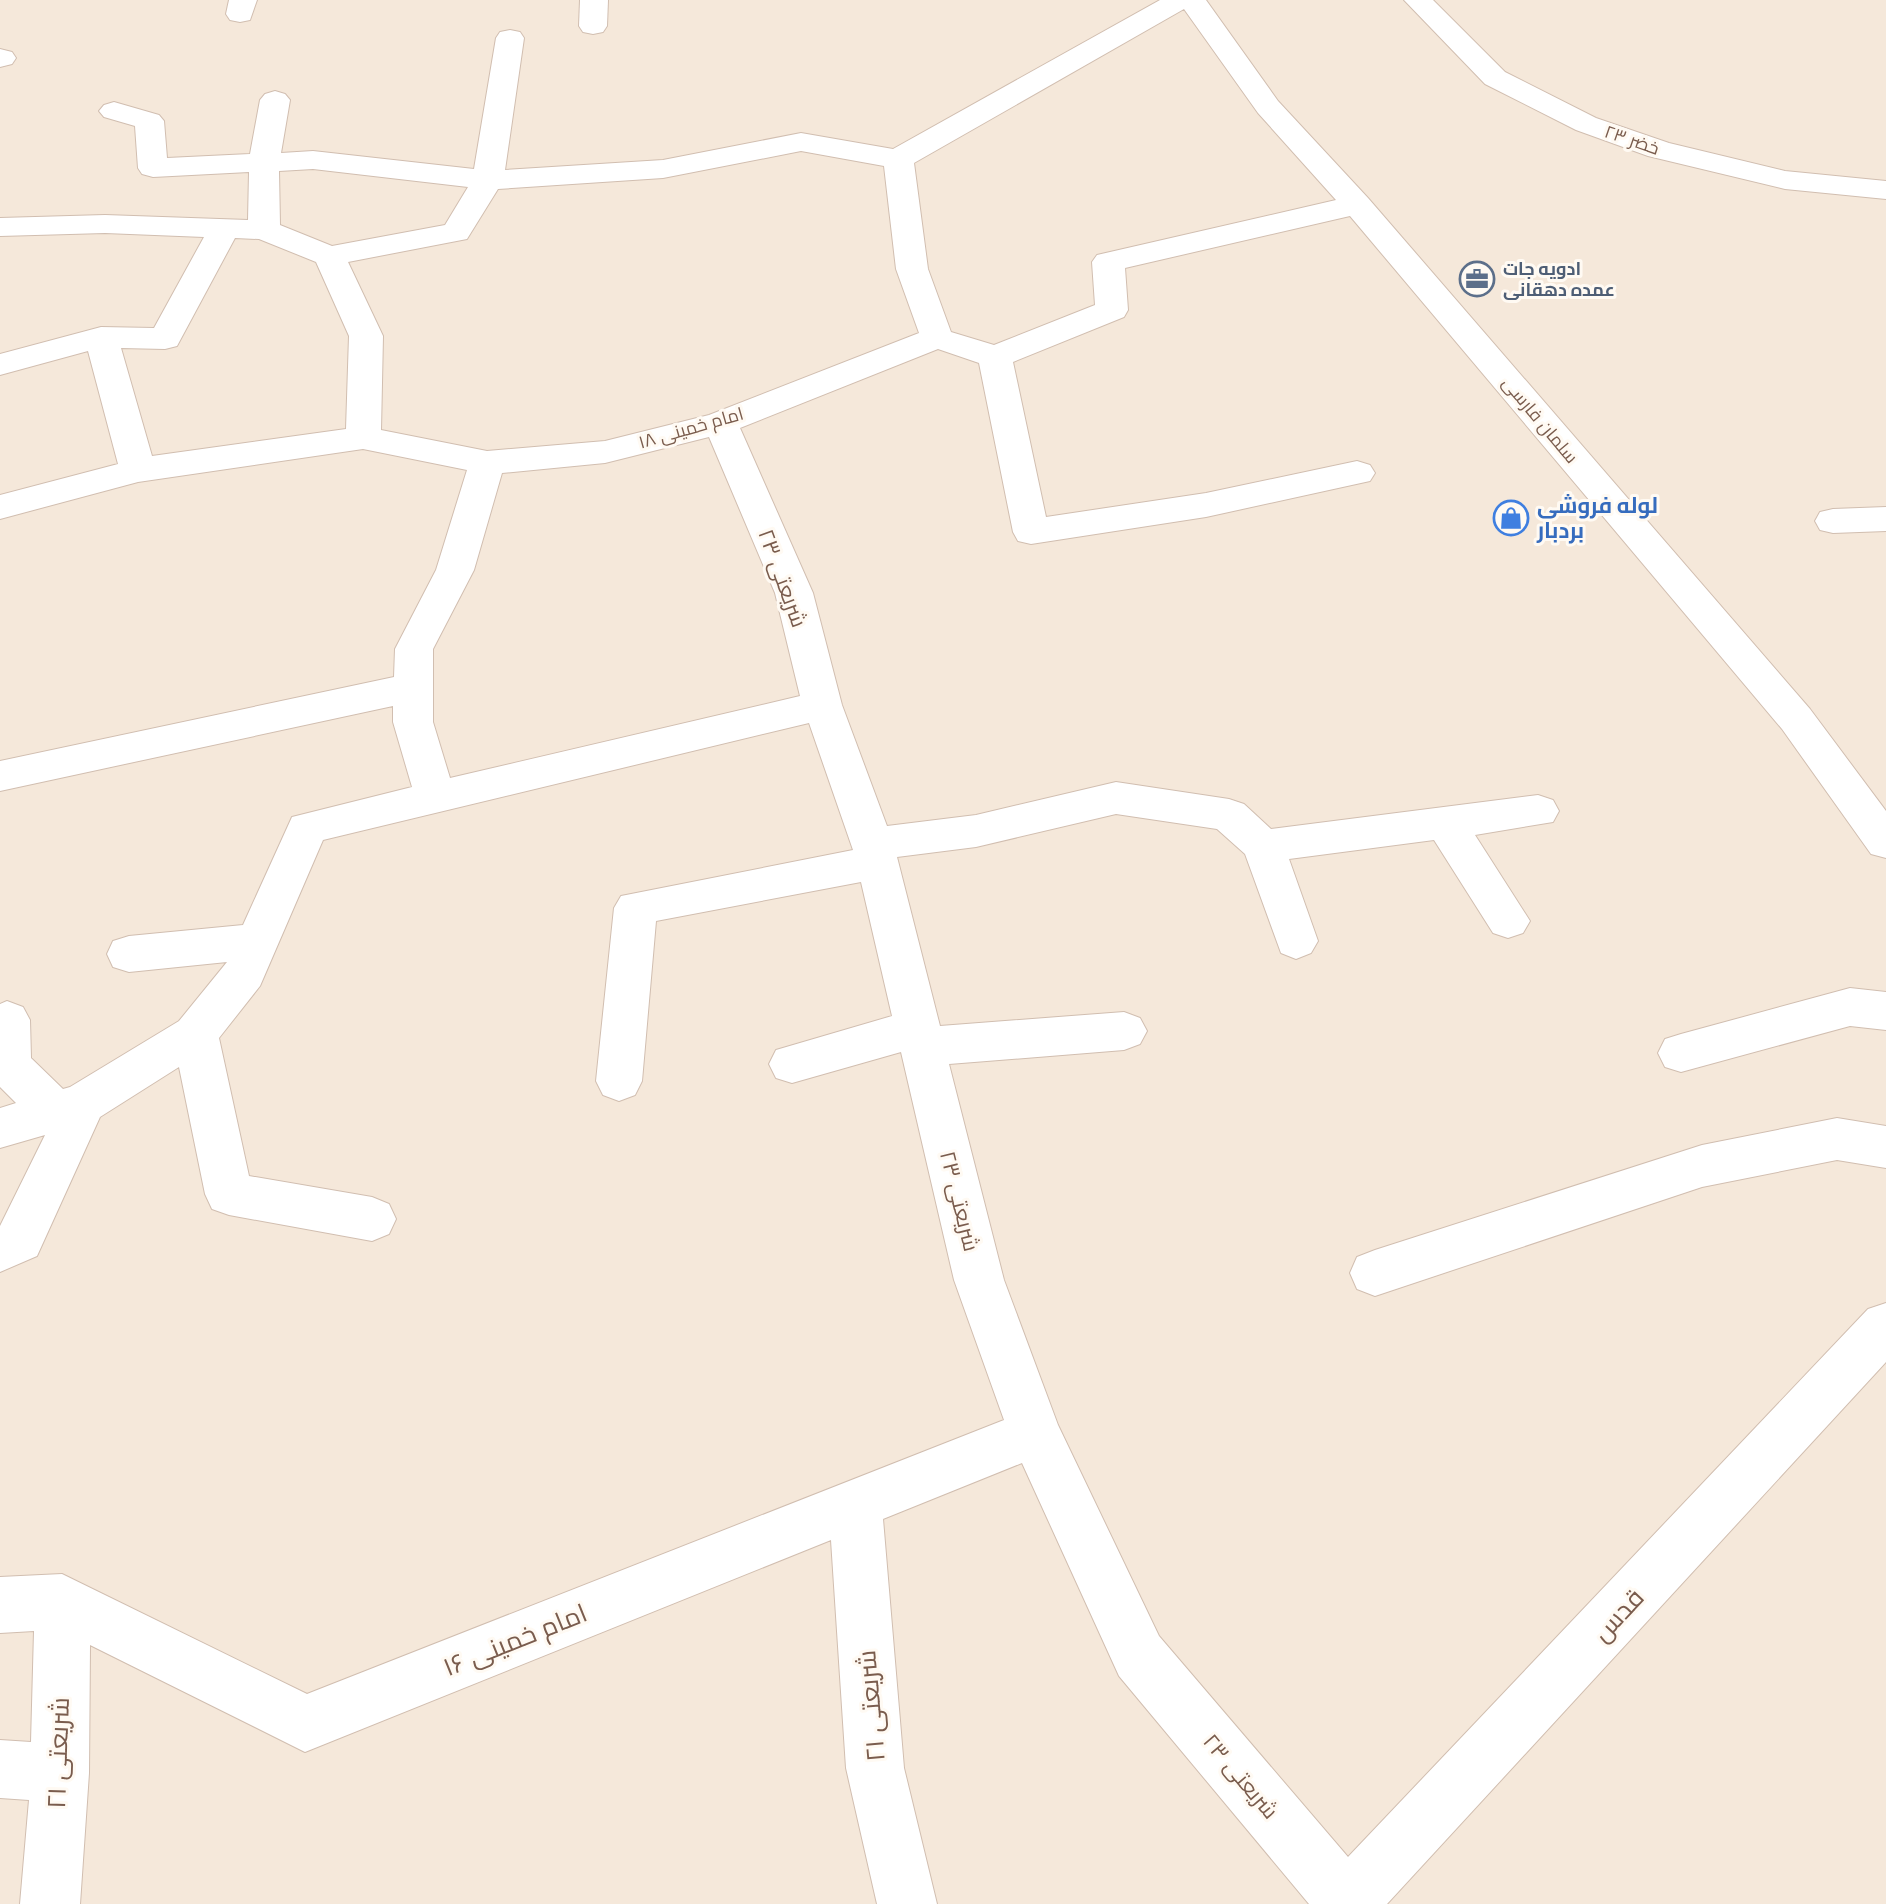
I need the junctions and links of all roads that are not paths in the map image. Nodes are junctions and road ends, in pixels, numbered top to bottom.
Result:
1 (1180, 0) edge
2 (1192, 0) edge
3 (1418, 0) edge
4 (510, 38) dead end
5 (275, 100) dead end
6 (114, 111) dead end
7 (898, 159) junction
8 (264, 162) junction
9 (488, 180) junction
10 (1886, 190) edge
11 (1357, 205) junction
12 (0, 227) edge
13 (225, 228) junction
14 (264, 230) junction
15 (329, 256) junction
16 (101, 337) junction
17 (937, 338) junction
18 (995, 357) junction
19 (0, 365) edge
20 (720, 423) junction
21 (363, 438) junction
22 (487, 463) junction
23 (138, 470) junction
24 (1357, 473) dead end
25 (0, 507) edge
26 (1886, 519) edge
27 (1833, 521) dead end
28 (414, 687) junction
29 (822, 705) junction
30 (0, 776) edge
31 (435, 797) junction
32 (1538, 811) dead end
33 (1445, 823) junction
34 (1886, 842) edge
35 (1263, 846) junction
36 (875, 853) junction
37 (1508, 921) dead end
38 (1296, 941) dead end
39 (255, 942) junction
40 (129, 954) dead end
41 (1886, 1011) edge
42 (7, 1020) dead end
43 (1124, 1031) dead end
44 (195, 1034) junction
45 (920, 1037) junction
46 (1681, 1053) dead end
47 (792, 1064) dead end
48 (619, 1081) dead end
49 (69, 1107) junction
50 (0, 1128) edge
51 (1886, 1147) edge
52 (372, 1219) dead end
53 (0, 1250) edge
54 (1375, 1273) dead end
55 (1886, 1326) edge
56 (1035, 1433) junction
57 (855, 1505) junction
58 (62, 1602) junction
59 (0, 1605) edge
60 (0, 1769) edge
61 (60, 1773) junction
62 (1348, 1903) edge
63 (50, 1904) edge
64 (907, 1904) edge

1 - 7 street
2 - 11 street, سلمان فارسی
3 - 10 street, خضر ۲۳
4 - 9 street
5 - 8 street
6 - 8 street
7 - 9 street
7 - 17 street
8 - 9 street
8 - 14 street
9 - 15 street
11 - 18 street
11 - 34 street, سلمان فارسی
12 - 13 street
13 - 14 street
13 - 16 street
14 - 15 street
15 - 21 street
16 - 19 street
16 - 23 street
17 - 18 street
17 - 20 street, امام خمینی ۱۸
18 - 24 street
20 - 22 street, امام خمینی ۱۸
20 - 29 street, شریعتی ۲۳
21 - 22 street, امام خمینی ۱۸
21 - 23 street, امام خمینی ۱۸
22 - 28 street
23 - 25 street, امام خمینی ۱۸
26 - 27 street
28 - 30 street
28 - 31 street
29 - 31 street
29 - 36 street, شریعتی ۲۳
31 - 39 street
32 - 33 street
33 - 35 street
33 - 37 street
35 - 36 street
35 - 38 street
36 - 45 street, شریعتی ۲۳
36 - 48 street
39 - 40 street
39 - 44 street
41 - 46 street
42 - 49 street
43 - 45 street
44 - 49 street
44 - 52 street
45 - 47 street
45 - 56 street, شریعتی ۲۳
49 - 50 street
49 - 53 street
51 - 54 street
55 - 62 street, قدس
56 - 57 street, امام خمینی ۱۶
56 - 62 street, شریعتی ۲۳
57 - 58 street, امام خمینی ۱۶
57 - 64 street, شریعتی ۲۱
58 - 59 street, امام خمینی ۱۶
58 - 61 street, شریعتی ۲۱
60 - 61 street
61 - 63 street, شریعتی ۲۱

